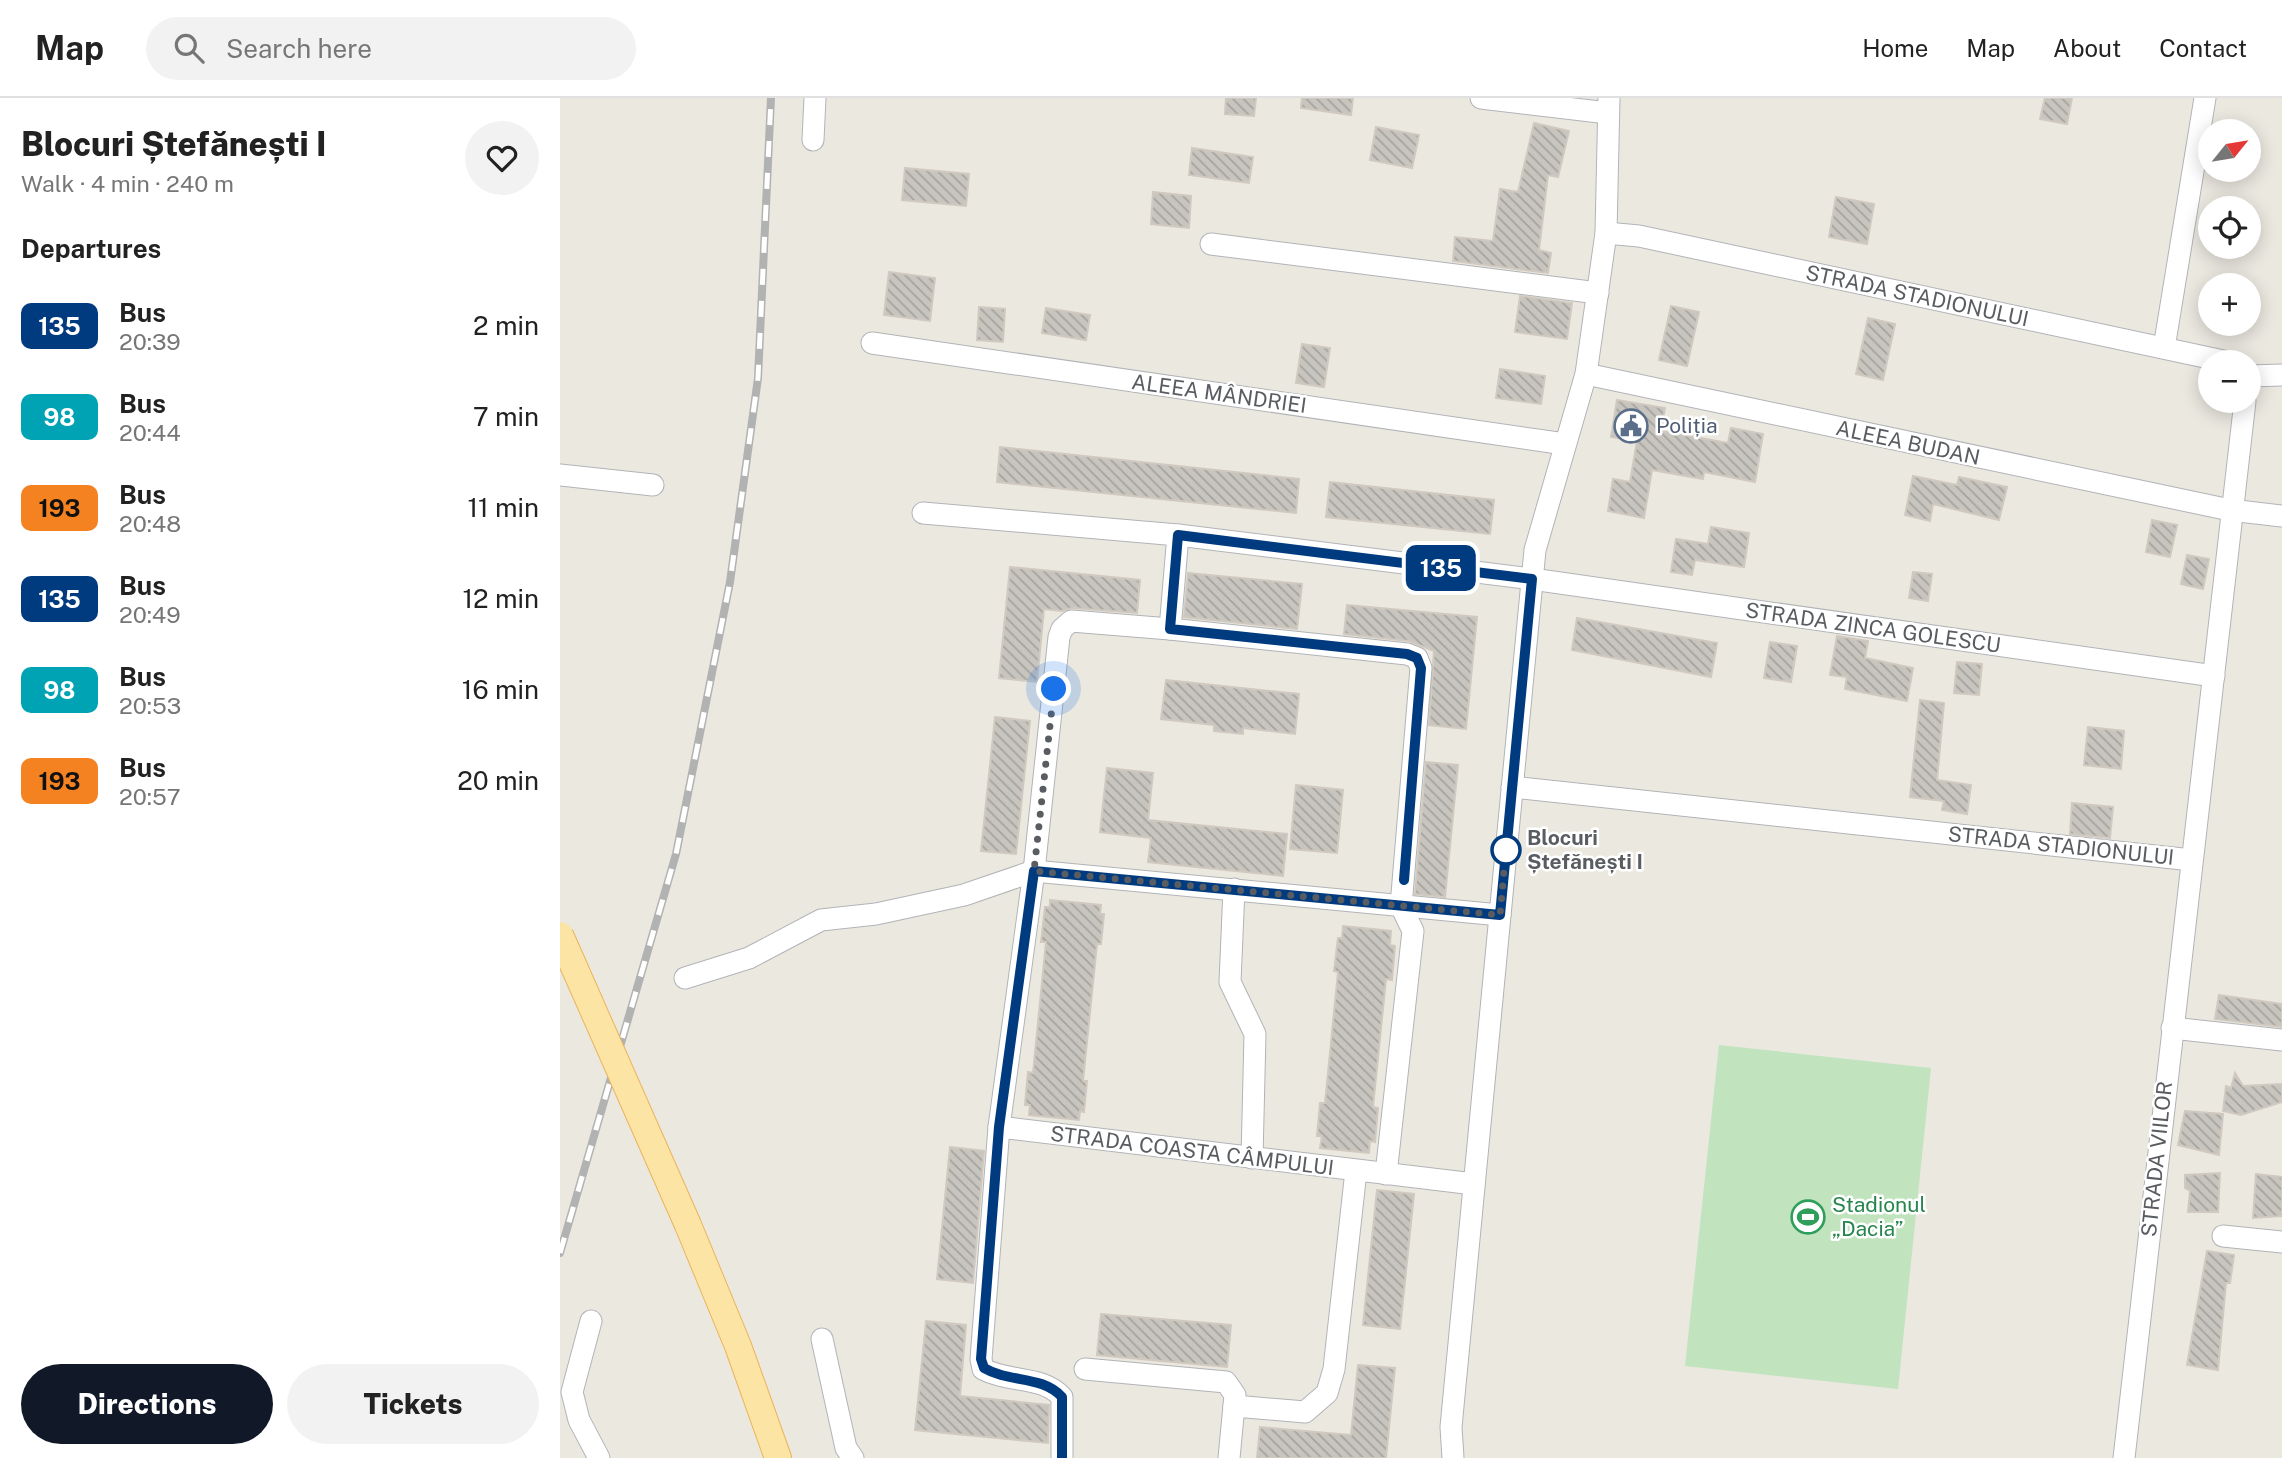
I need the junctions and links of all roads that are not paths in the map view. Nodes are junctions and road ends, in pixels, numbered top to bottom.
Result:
1 (815, 98) edge
2 (1481, 98) edge
3 (2204, 98) edge
4 (1609, 105) edge
5 (813, 140) dead end
6 (1606, 233) junction
7 (1211, 244) dead end
8 (1598, 293) junction
9 (872, 343) dead end
10 (2164, 348) junction
11 (2198, 355) edge
12 (1586, 374) junction
13 (2282, 375) edge
14 (2261, 376) edge
15 (2243, 413) edge
16 (1565, 444) junction
17 (560, 475) edge
18 (653, 485) dead end
19 (2230, 510) junction
20 (923, 513) dead end
21 (2282, 516) edge
22 (1178, 535) junction
23 (1532, 579) junction
24 (1170, 629) junction
25 (2214, 676) junction
26 (1512, 787) junction
27 (2192, 860) junction
28 (1034, 871) junction
29 (1234, 890) junction
30 (1401, 906) junction
31 (1500, 915) junction
32 (560, 935) edge
33 (685, 978) dead end
34 (2172, 1028) junction
35 (2282, 1040) edge
36 (999, 1127) junction
37 (1252, 1158) junction
38 (1356, 1171) junction
39 (1386, 1174) junction
40 (1474, 1184) junction
41 (2223, 1236) dead end
42 (2282, 1242) edge
43 (591, 1321) dead end
44 (821, 1339) dead end
45 (1085, 1369) dead end
46 (1234, 1406) junction
47 (599, 1458) edge
48 (778, 1458) edge
49 (853, 1458) edge
50 (1062, 1458) edge
51 (1229, 1458) edge
52 (1453, 1458) edge
53 (2124, 1458) edge

1 - 5 street
2 - 4 street
3 - 10 street
4 - 6 street
6 - 8 street
6 - 10 street, STRADA STADIONULUI
7 - 8 street
8 - 12 street
9 - 16 street, ALEEA MÂNDRIEI
10 - 11 street, STRADA STADIONULUI
12 - 16 street
12 - 19 street, ALEEA BUDAN
13 - 14 street
15 - 19 street, STRADA STADIONULUI
16 - 23 street
17 - 18 street
19 - 21 street, ALEEA BUDAN
19 - 25 street, STRADA STADIONULUI
20 - 22 street
22 - 23 street
22 - 24 street
23 - 25 street, STRADA ZINCA GOLESCU
23 - 26 street
24 - 28 street
24 - 30 street
25 - 27 street, STRADA STADIONULUI
26 - 27 street, STRADA STADIONULUI
26 - 31 street
27 - 34 street, STRADA VIILOR
28 - 29 street
28 - 33 street
28 - 36 street
29 - 30 street
29 - 37 street
30 - 31 street
30 - 39 street
31 - 40 street
32 - 48 main road, bridge
34 - 35 street
34 - 53 street, STRADA VIILOR
36 - 37 street, STRADA COASTA CÂMPULUI
36 - 50 street
37 - 38 street, STRADA COASTA CÂMPULUI
38 - 39 street, STRADA COASTA CÂMPULUI
38 - 46 street
39 - 40 street, STRADA COASTA CÂMPULUI
40 - 52 street
41 - 42 street
43 - 47 street
44 - 49 street
45 - 46 street
46 - 51 street

